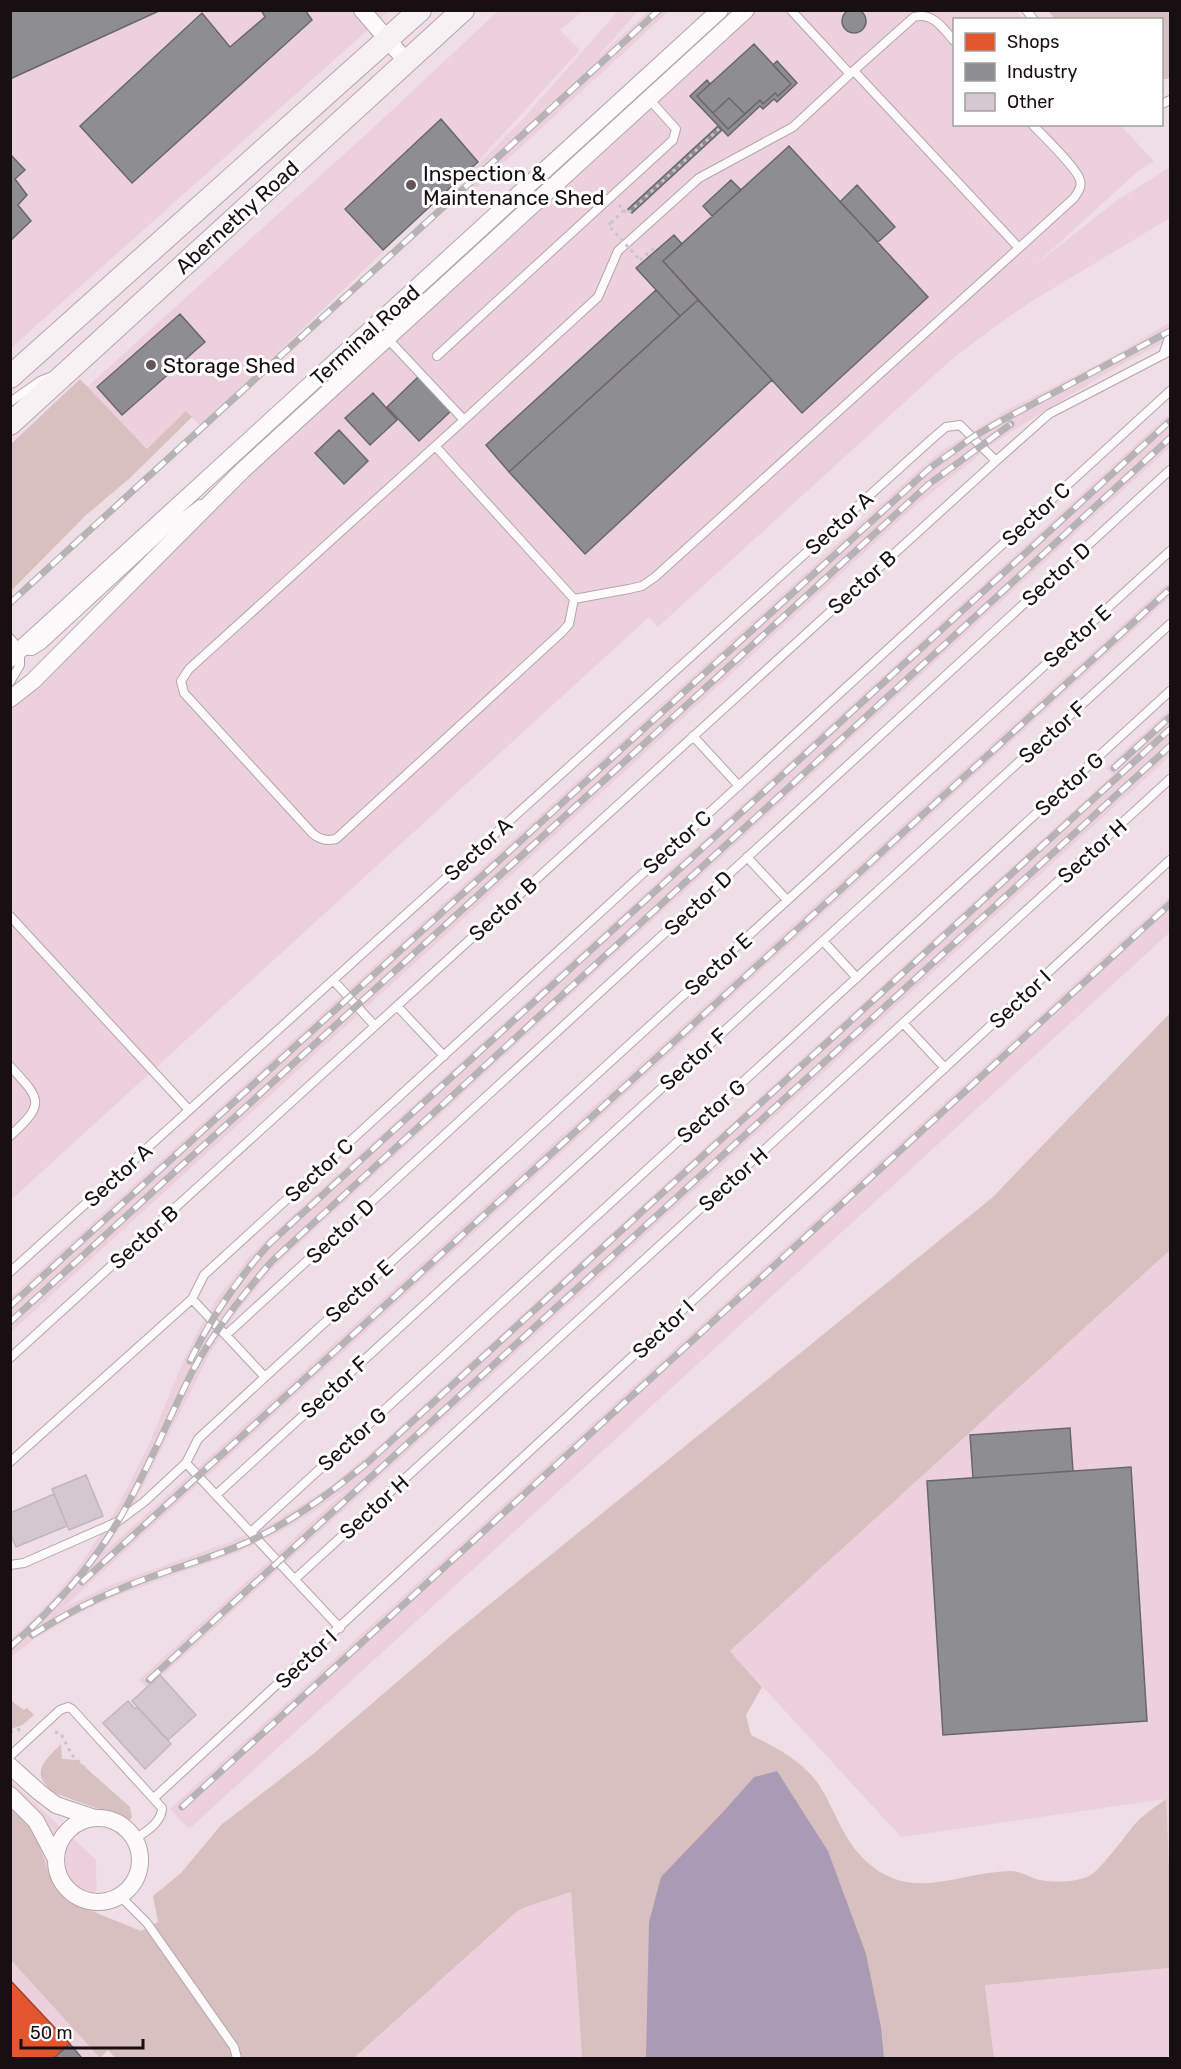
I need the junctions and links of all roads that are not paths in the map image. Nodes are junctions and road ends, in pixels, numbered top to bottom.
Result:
1 (362, 10) edge
2 (420, 10) edge
3 (463, 10) edge
4 (720, 10) edge
5 (746, 10) edge
6 (791, 10) edge
7 (388, 40) junction
8 (953, 40) edge
9 (407, 62) junction
10 (852, 72) junction
11 (649, 99) junction
12 (1034, 126) edge
13 (1019, 248) junction
14 (1170, 335) edge
15 (387, 338) junction
16 (1167, 353) edge
17 (437, 356) dead end
18 (70, 370) junction
19 (10, 377) edge
20 (1170, 391) edge
21 (10, 402) edge
22 (464, 420) junction
23 (10, 424) edge
24 (436, 447) junction
25 (996, 461) junction
26 (243, 470) junction
27 (1170, 470) edge
28 (1170, 551) edge
29 (574, 599) junction
30 (1170, 624) edge
31 (14, 649) edge
32 (10, 682) edge
33 (1170, 691) edge
34 (10, 699) edge
35 (693, 736) junction
36 (1170, 779) edge
37 (739, 786) junction
38 (747, 857) junction
39 (1170, 860) edge
40 (787, 900) junction
41 (10, 916) edge
42 (823, 941) junction
43 (857, 978) junction
44 (333, 980) junction
45 (397, 1006) junction
46 (903, 1023) junction
47 (375, 1026) junction
48 (444, 1056) junction
49 (10, 1066) edge
50 (945, 1068) junction
51 (189, 1110) junction
52 (10, 1136) edge
53 (10, 1272) edge
54 (192, 1299) junction
55 (226, 1335) junction
56 (10, 1358) edge
57 (265, 1377) junction
58 (10, 1462) edge
59 (186, 1463) junction
60 (216, 1495) junction
61 (251, 1532) junction
62 (10, 1565) edge
63 (296, 1579) junction
64 (340, 1628) junction
65 (10, 1756) edge
66 (10, 1766) edge
67 (10, 1795) edge
68 (154, 1798) junction
69 (95, 1818) junction
70 (129, 1833) junction
71 (56, 1858) junction
72 (119, 1895) junction
73 (237, 2058) edge

1 - 7 street
2 - 7 main road, Abernethy Road
3 - 9 main road, Abernethy Road
4 - 31 street, Terminal Road
5 - 11 street
6 - 10 lane
7 - 9 street
7 - 19 main road, Abernethy Road
8 - 10 lane
9 - 18 main road, Abernethy Road
10 - 13 lane
10 - 22 lane
11 - 15 street
11 - 17 lane
12 - 13 lane
13 - 29 lane
14 - 16 lane
15 - 22 lane
15 - 26 street
16 - 25 lane, Sector B
18 - 21 lane
18 - 23 main road, Abernethy Road
20 - 37 lane, Sector C
22 - 24 lane
24 - 29 lane
24 - 29 lane
25 - 35 lane, Sector B
25 - 44 lane, Sector A
26 - 31 lane
26 - 34 street
27 - 38 lane, Sector D
28 - 40 lane, Sector E
30 - 42 lane, Sector F
31 - 32 lane
33 - 43 lane, Sector G
35 - 37 lane
35 - 45 lane, Sector B
36 - 46 lane, Sector H
37 - 48 lane, Sector C
38 - 40 lane
38 - 55 lane, Sector D
39 - 50 lane, Sector I
40 - 57 lane, Sector E
41 - 51 lane
42 - 43 lane
42 - 60 lane, Sector F
43 - 61 lane, Sector G
44 - 47 lane
44 - 51 lane, Sector A
45 - 47 lane, Sector B
45 - 48 lane
46 - 50 lane
46 - 63 lane, Sector H
47 - 56 lane, Sector B
48 - 54 lane, Sector C
49 - 52 lane
50 - 64 lane, Sector I
51 - 53 lane, Sector A
54 - 55 lane
54 - 58 lane, Sector C
55 - 57 lane
57 - 59 lane, Sector E
59 - 60 lane
59 - 62 lane, Sector E
60 - 61 lane
61 - 63 lane
63 - 64 lane
64 - 68 lane, Sector I
65 - 68 lane
66 - 69 street
67 - 71 street
68 - 70 lane
69 - 70 street
69 - 71 street
70 - 72 street
71 - 72 street
72 - 73 lane

